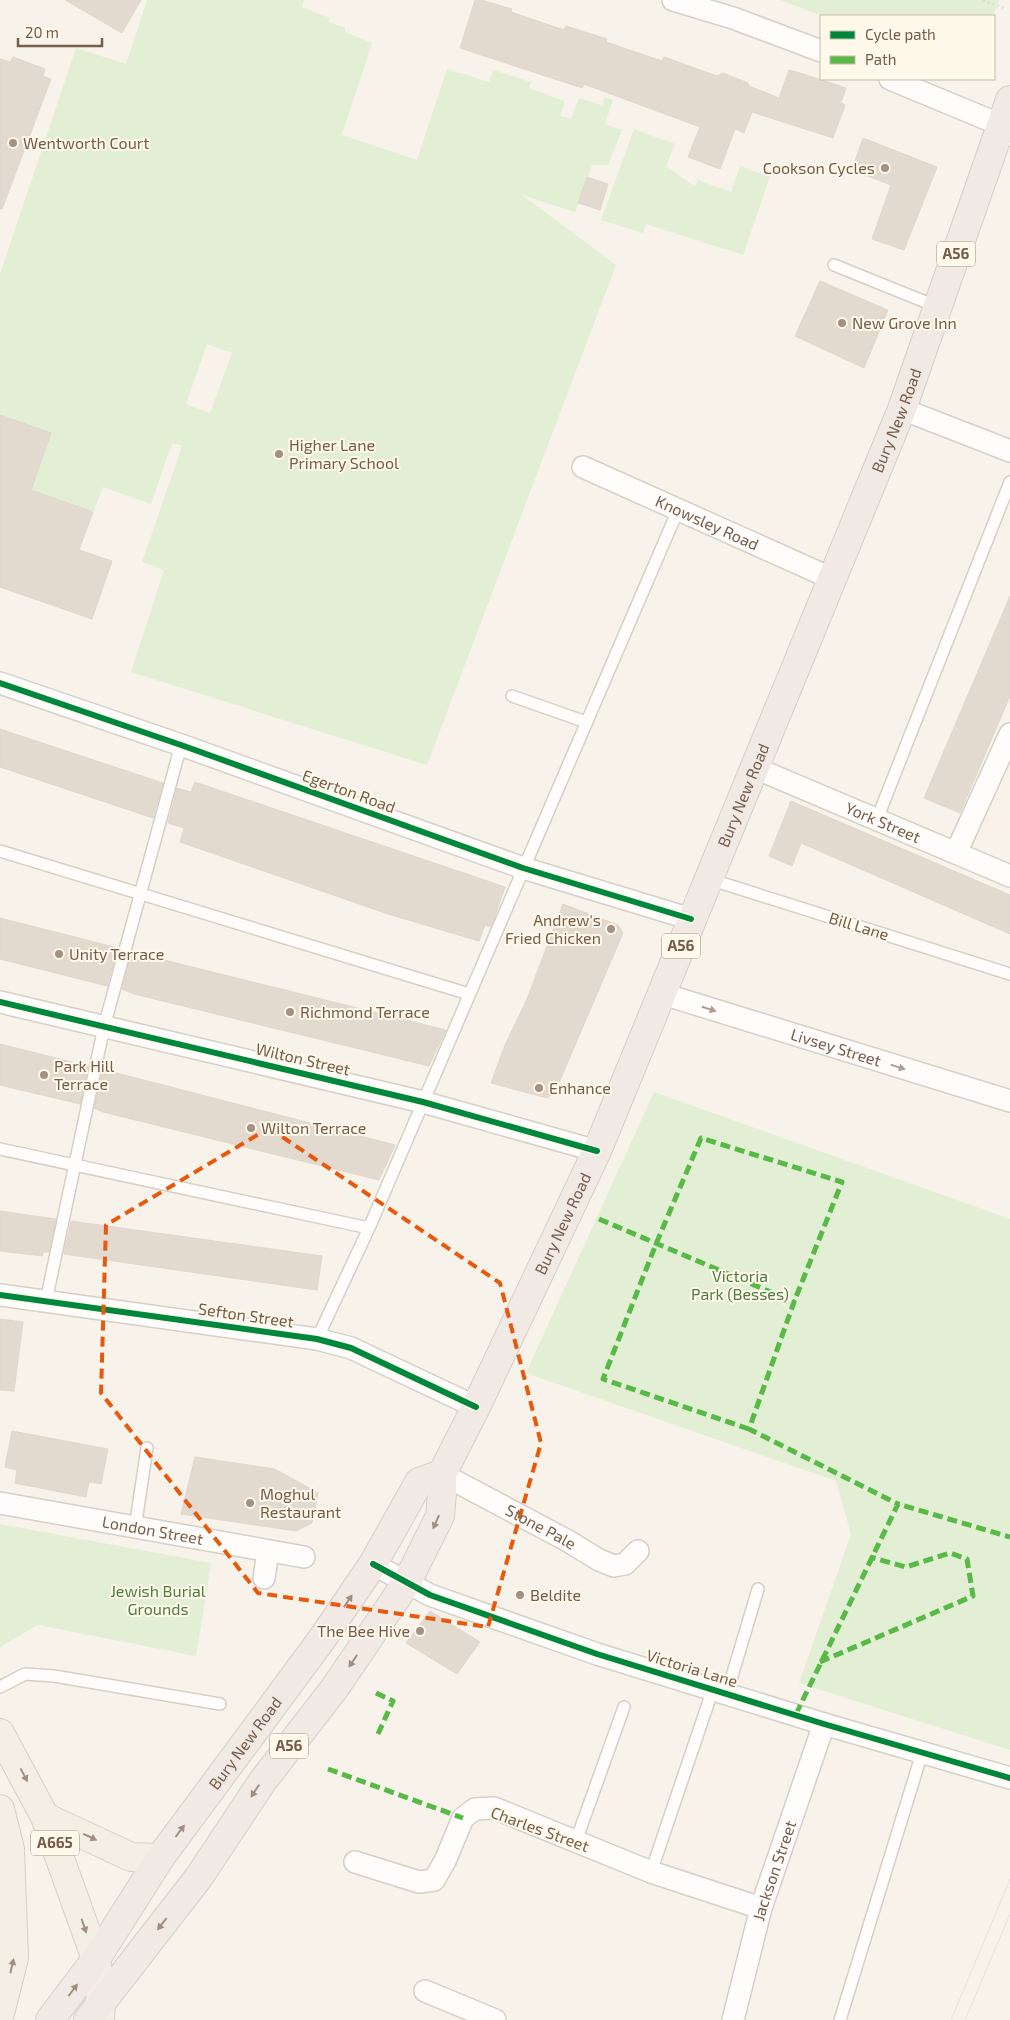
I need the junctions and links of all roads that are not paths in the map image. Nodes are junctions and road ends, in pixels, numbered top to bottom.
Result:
1 (673, 0) edge
2 (820, 51) edge
3 (892, 80) edge
4 (1010, 100) edge
5 (1005, 130) edge
6 (834, 265) dead end
7 (938, 307) junction
8 (902, 409) junction
9 (1010, 451) edge
10 (582, 468) dead end
11 (1010, 482) edge
12 (678, 510) junction
13 (833, 579) junction
14 (0, 683) edge
15 (512, 696) dead end
16 (586, 722) junction
17 (1010, 734) edge
18 (181, 746) junction
19 (755, 768) junction
20 (877, 819) junction
21 (0, 851) edge
22 (956, 853) junction
23 (523, 868) junction
24 (1010, 876) edge
25 (708, 879) junction
26 (140, 894) junction
27 (691, 919) junction
28 (1010, 974) edge
29 (469, 994) junction
30 (663, 994) junction
31 (0, 1002) edge
32 (104, 1027) junction
33 (1010, 1101) edge
34 (423, 1102) junction
35 (0, 1149) edge
36 (597, 1151) junction
37 (74, 1166) junction
38 (369, 1228) junction
39 (0, 1295) edge
40 (46, 1301) junction
41 (317, 1339) junction
42 (476, 1407) junction
43 (147, 1448) dead end
44 (442, 1474) junction
45 (0, 1503) edge
46 (135, 1528) junction
47 (268, 1551) junction
48 (638, 1551) dead end
49 (304, 1557) dead end
50 (373, 1564) junction
51 (264, 1578) dead end
52 (407, 1582) junction
53 (758, 1589) dead end
54 (0, 1687) edge
55 (720, 1691) junction
56 (220, 1704) dead end
57 (624, 1707) dead end
58 (824, 1724) junction
59 (0, 1733) edge
60 (922, 1753) junction
61 (1010, 1778) edge
62 (0, 1809) edge
63 (46, 1817) junction
64 (576, 1841) junction
65 (160, 1858) junction
66 (355, 1862) dead end
67 (651, 1872) junction
68 (761, 1908) junction
69 (96, 1959) junction
70 (425, 1991) dead end
71 (0, 2013) edge
72 (96, 2014) edge
73 (50, 2020) edge
74 (494, 2020) edge
75 (733, 2020) edge
76 (840, 2020) edge

1 - 2 street
3 - 5 street
4 - 5 highway, Bury New Road / A56
5 - 7 highway, Bury New Road / A56
6 - 7 lane
7 - 8 highway, Bury New Road / A56
8 - 9 street
8 - 13 highway, Bury New Road / A56
10 - 12 street, Knowsley Road
11 - 20 lane
12 - 13 street, Knowsley Road
12 - 16 lane
13 - 19 highway, Bury New Road / A56
14 - 18 street, Egerton Road
15 - 16 lane
16 - 23 lane
17 - 22 street
18 - 23 street, Egerton Road
18 - 26 lane
19 - 20 street, York Street
19 - 25 highway, Bury New Road / A56
20 - 22 street, York Street
21 - 26 lane
22 - 24 street, York Street
23 - 27 street, Egerton Road
23 - 29 lane
25 - 27 highway, Bury New Road / A56
25 - 28 lane, Bill Lane
26 - 29 lane
26 - 32 lane
27 - 30 highway, Bury New Road / A56
29 - 34 lane
30 -> 33 street, Livsey Street
30 - 36 highway, Bury New Road / A56
31 - 32 street, Wilton Street
32 - 34 street, Wilton Street
32 - 37 lane
34 - 36 street, Wilton Street
34 - 38 lane
35 - 37 lane
36 - 42 highway, Bury New Road / A56
37 - 38 lane
37 - 40 lane
38 - 41 lane
39 - 40 street, Sefton Street
40 - 41 street, Sefton Street
41 - 42 street, Sefton Street
42 - 44 highway, Bury New Road / A56
43 - 46 lane
44 - 48 street, Stone Pale
44 - 50 highway, Bury New Road / A56
44 -> 52 highway, Bury New Road / A56
45 - 46 street, London Street
46 - 47 street, London Street
47 - 49 street, London Street
47 - 51 street
50 - 52 street, Victoria Lane
65 -> 50 highway, Bury New Road / A56
52 - 55 street, Victoria Lane
52 -> 72 highway, Bury New Road / A56
53 - 55 lane
54 - 56 lane
55 - 58 street, Victoria Lane
55 - 67 lane
57 - 64 lane
58 - 60 street, Victoria Lane
58 - 68 street, Jackson Street
59 -> 63 main road, A665
60 - 61 street, Victoria Lane
60 - 76 lane
71 -> 62 main road
63 -> 65 main road
63 -> 69 main road, A665
64 - 66 street, Charles Street
64 - 67 street, Charles Street
65 - 69 highway, Bury New Road / A56
67 - 68 street, Charles Street
68 - 75 street, Jackson Street
69 - 72 main road, A665
73 -> 69 highway, Bury New Road / A56
70 - 74 street

